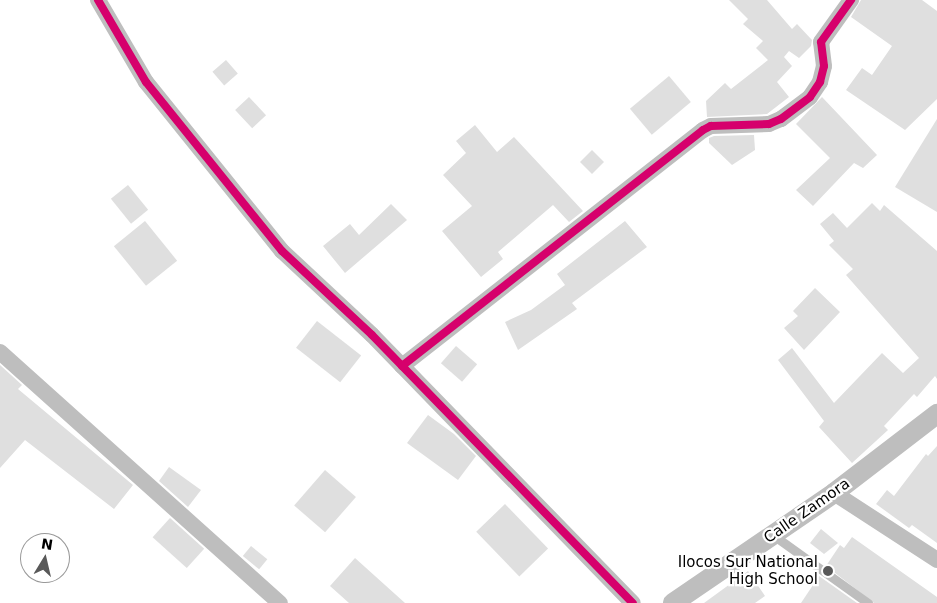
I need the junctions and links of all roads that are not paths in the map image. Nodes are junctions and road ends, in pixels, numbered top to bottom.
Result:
1 (98, 0) edge
2 (843, 3) edge
3 (0, 352) edge
4 (402, 366) junction
5 (937, 414) edge
6 (834, 493) junction
7 (774, 535) junction
8 (937, 560) edge
9 (280, 603) edge
10 (633, 603) edge
11 (673, 603) edge
12 (868, 603) edge

1 - 4 street
2 - 4 street
3 - 9 street
4 - 10 street
5 - 6 street, Calle Zamora
6 - 7 street, Calle Zamora
6 - 8 street
7 - 11 street, Calle Zamora
7 - 12 lane

